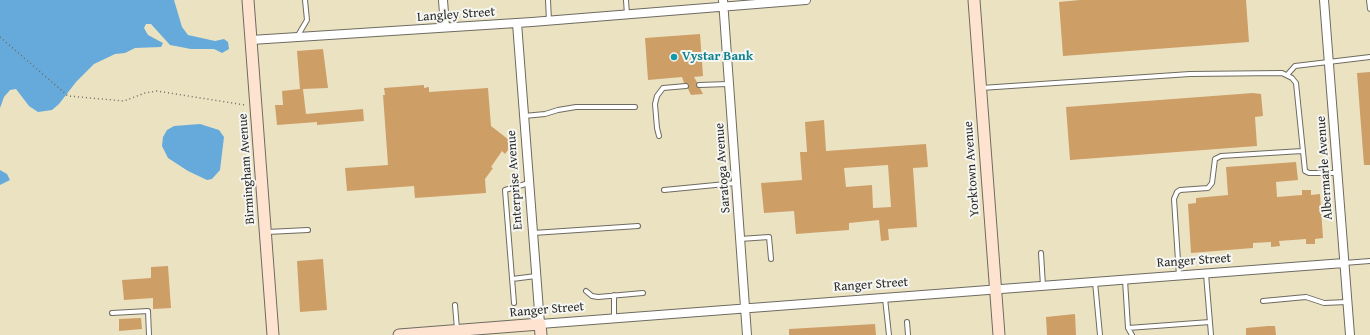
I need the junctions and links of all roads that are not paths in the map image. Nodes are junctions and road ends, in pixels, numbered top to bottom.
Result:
1 (248, 0) edge
2 (305, 0) edge
3 (443, 0) edge
4 (548, 0) edge
5 (626, 0) edge
6 (806, 0) edge
7 (974, 0) edge
8 (1324, 0) edge
9 (1368, 0) edge
10 (723, 4) edge
11 (1370, 9) edge
12 (627, 15) junction
13 (549, 21) junction
14 (517, 22) junction
15 (445, 27) junction
16 (297, 37) junction
17 (251, 40) junction
18 (1370, 57) edge
19 (1329, 61) junction
20 (1287, 75) junction
21 (728, 84) junction
22 (699, 85) dead end
23 (686, 86) dead end
24 (980, 88) junction
25 (635, 108) dead end
26 (524, 116) junction
27 (659, 136) dead end
28 (1302, 151) junction
29 (1337, 173) junction
30 (530, 183) junction
31 (736, 183) junction
32 (664, 190) dead end
33 (638, 226) dead end
34 (308, 230) dead end
35 (266, 232) junction
36 (533, 233) junction
37 (740, 239) junction
38 (1041, 253) dead end
39 (771, 259) dead end
40 (1370, 261) edge
41 (1344, 263) junction
42 (1206, 274) junction
43 (537, 276) junction
44 (1179, 276) junction
45 (512, 279) junction
46 (1125, 280) junction
47 (1095, 282) junction
48 (1043, 286) junction
49 (996, 289) junction
50 (586, 292) dead end
51 (642, 293) dead end
52 (614, 296) junction
53 (885, 298) junction
54 (1263, 301) dead end
55 (1347, 302) junction
56 (514, 303) dead end
57 (455, 305) dead end
58 (746, 308) junction
59 (112, 313) dead end
60 (614, 319) junction
61 (907, 322) dead end
62 (1210, 322) junction
63 (1128, 328) junction
64 (541, 330) edge
65 (457, 331) junction
66 (149, 335) edge
67 (273, 335) edge
68 (399, 335) edge
69 (747, 335) edge
70 (889, 335) edge
71 (908, 335) edge
72 (999, 335) edge
73 (1100, 335) edge
74 (1132, 335) edge
75 (1211, 335) edge
76 (1350, 335) edge

1 - 17 main road, Birmingham Avenue
2 - 16 lane
3 - 15 street
4 - 13 lane
5 - 12 lane
6 - 10 street, Langley Street
7 - 24 main road, Yorktown Avenue
8 - 19 street, Albermarle Avenue
9 - 11 lane
10 - 12 street, Langley Street
10 - 21 street, Saratoga Avenue
12 - 13 street, Langley Street
13 - 14 street, Langley Street
14 - 15 street, Langley Street
14 - 26 street, Enterprise Avenue
15 - 16 street, Langley Street
16 - 17 street, Langley Street
17 - 35 main road, Birmingham Avenue
18 - 19 lane
19 - 20 lane
19 - 29 street, Albermarle Avenue
20 - 24 lane
20 - 28 lane
21 - 22 lane
21 - 31 street, Saratoga Avenue
23 - 27 lane
24 - 49 main road, Yorktown Avenue
25 - 26 lane
26 - 30 street, Enterprise Avenue
28 - 29 lane
28 - 44 lane
29 - 41 street, Albermarle Avenue
30 - 36 street, Enterprise Avenue
30 - 45 lane
31 - 32 lane
31 - 37 street, Saratoga Avenue
33 - 36 lane
34 - 35 lane
35 - 67 main road, Birmingham Avenue
36 - 43 street, Enterprise Avenue
37 - 39 lane
37 - 58 street, Saratoga Avenue
38 - 48 lane
40 - 41 lane
41 - 42 street, Ranger Street
41 - 55 street, Albermarle Avenue
42 - 44 street, Ranger Street
42 - 62 lane
43 - 45 lane
43 - 64 street, Enterprise Avenue
44 - 46 street, Ranger Street
45 - 56 lane
46 - 47 street, Ranger Street
46 - 63 lane
47 - 48 street, Ranger Street
47 - 73 lane
48 - 49 street, Ranger Street
49 - 53 street, Ranger Street
49 - 72 main road, Yorktown Avenue
50 - 52 lane
51 - 52 lane
52 - 60 lane
53 - 58 street, Ranger Street
53 - 70 lane
54 - 55 lane
55 - 76 street, Albermarle Avenue
57 - 65 lane
58 - 60 street, Ranger Street
58 - 69 street, Saratoga Avenue
59 - 66 lane
60 - 64 street, Ranger Street
61 - 71 lane
62 - 63 lane
62 - 75 lane
63 - 74 lane
64 - 65 main road, Ranger Street
65 - 68 main road, Ranger Street

